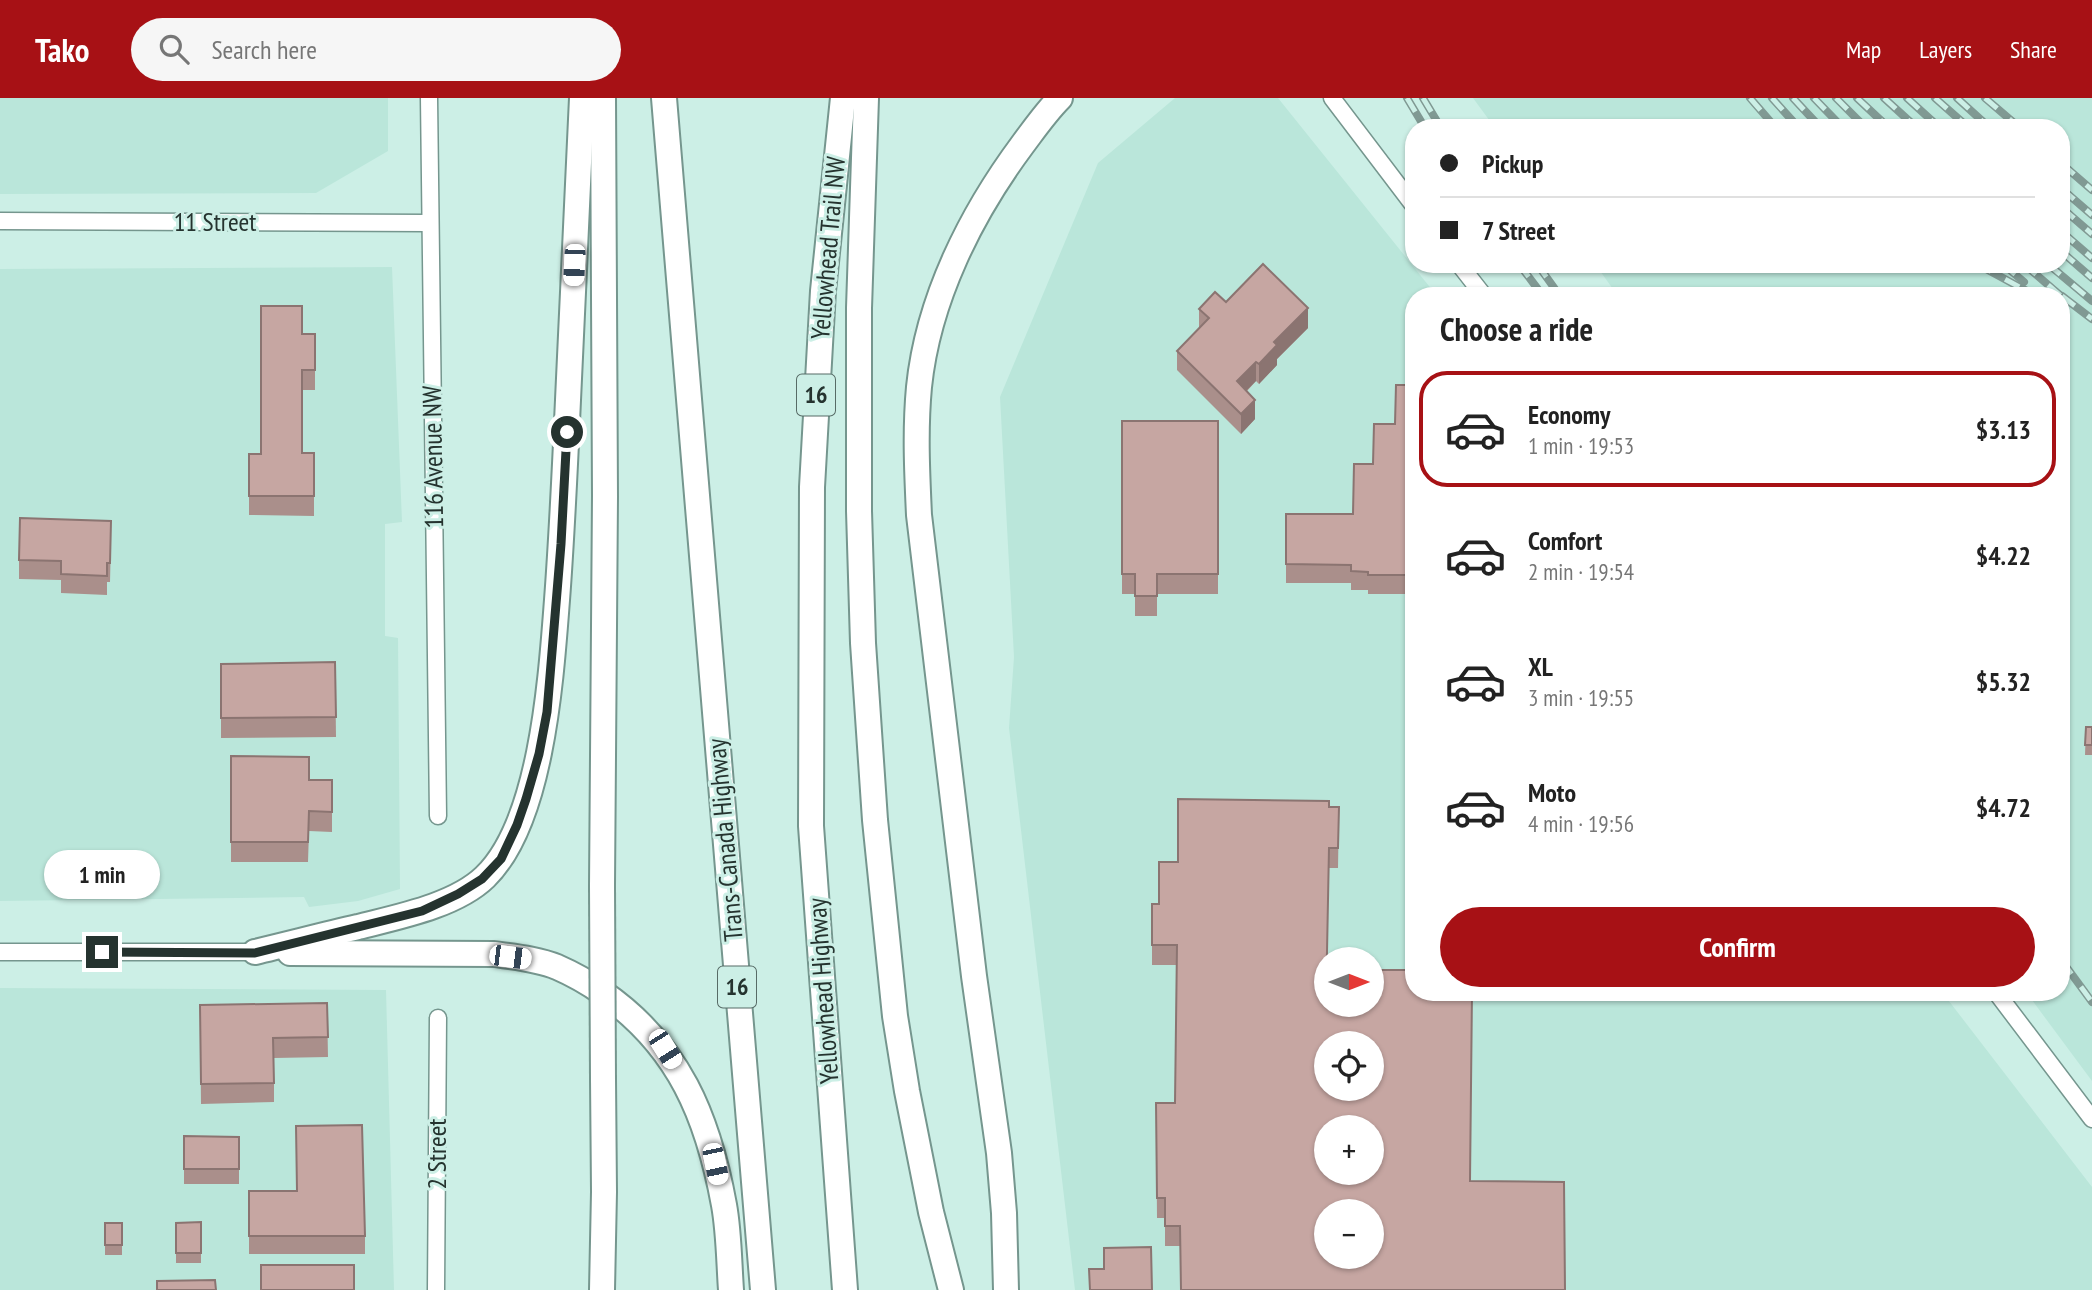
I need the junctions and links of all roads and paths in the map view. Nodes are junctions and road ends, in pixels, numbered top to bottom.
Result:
1 (429, 98) edge
2 (582, 98) edge
3 (603, 98) edge
4 (664, 98) edge
5 (844, 98) edge
6 (866, 98) edge
7 (1060, 98) edge
8 (1332, 98) edge
9 (1405, 194) edge
10 (0, 221) edge
11 (429, 223) junction
12 (1466, 273) edge
13 (1477, 287) edge
14 (812, 692) joint
15 (438, 816) dead end
16 (0, 952) edge
17 (255, 953) junction
18 (2003, 1001) edge
19 (438, 1018) dead end
20 (2092, 1119) edge
21 (604, 1192) junction
22 (436, 1290) edge
23 (602, 1290) edge
24 (615, 1290) edge
25 (731, 1290) edge
26 (763, 1290) edge
27 (845, 1290) edge
28 (951, 1290) edge
29 (1006, 1290) edge

1 - 11 street, 116 Avenue NW
2 - 17 highway
3 - 21 highway, bridge
4 - 26 highway, Trans-Canada Highway / 16
5 - 14 highway, Yellowhead Trail NW / 16
6 - 28 highway
7 - 29 highway
8 - 9 street
10 - 11 street, 11 Street
11 - 15 street, 116 Avenue NW
12 - 13 street
14 - 27 highway, Yellowhead Highway / 16
16 - 17 street
17 - 25 highway
18 - 20 street
19 - 22 street, 2 Street
21 - 23 highway
21 - 24 highway

